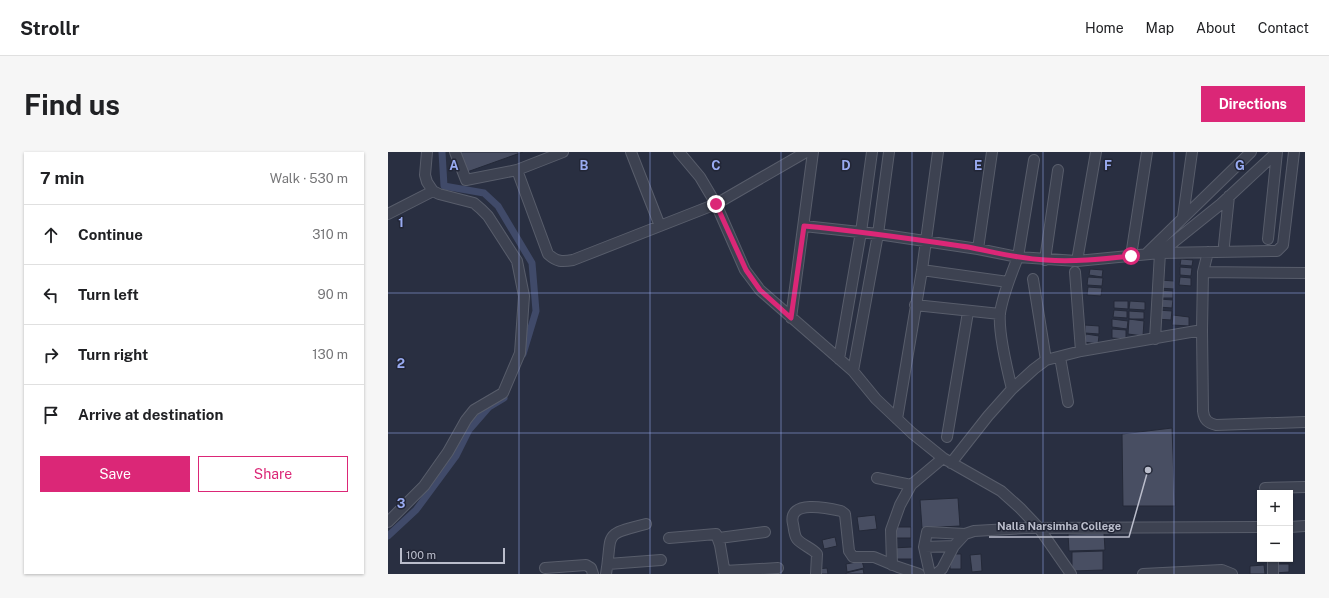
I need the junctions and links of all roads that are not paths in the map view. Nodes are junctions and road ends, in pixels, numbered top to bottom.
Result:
1 (427, 152) edge
2 (455, 152) edge
3 (563, 152) edge
4 (631, 152) edge
5 (679, 152) edge
6 (693, 152) edge
7 (806, 152) edge
8 (813, 152) edge
9 (872, 152) edge
10 (889, 152) edge
11 (938, 152) edge
12 (992, 152) edge
13 (1096, 152) edge
14 (1147, 152) edge
15 (1192, 152) edge
16 (1251, 152) edge
17 (1277, 152) edge
18 (1294, 152) edge
19 (1034, 160) dead end
20 (690, 164) junction
21 (517, 170) junction
22 (1058, 170) dead end
23 (433, 191) junction
24 (1229, 196) junction
25 (716, 204) junction
26 (388, 214) edge
27 (1183, 217) junction
28 (660, 226) junction
29 (804, 226) junction
30 (861, 232) junction
31 (878, 234) junction
32 (1268, 239) dead end
33 (926, 241) junction
34 (1224, 245) dead end
35 (978, 249) junction
36 (1208, 252) junction
37 (1160, 253) junction
38 (1146, 254) junction
39 (1131, 256) junction
40 (1018, 258) junction
41 (1045, 260) junction
42 (1077, 261) junction
43 (922, 270) junction
44 (1075, 272) dead end
45 (1203, 272) junction
46 (1305, 273) edge
47 (1033, 279) dead end
48 (1008, 282) junction
49 (915, 305) junction
50 (968, 312) junction
51 (1000, 314) junction
52 (791, 318) junction
53 (1202, 330) junction
54 (1155, 339) junction
55 (1080, 351) junction
56 (1060, 357) junction
57 (839, 359) junction
58 (1046, 360) junction
59 (854, 371) junction
60 (1012, 389) junction
61 (1068, 402) dead end
62 (896, 419) junction
63 (1305, 422) edge
64 (947, 437) dead end
65 (947, 460) junction
66 (876, 478) dead end
67 (911, 485) junction
68 (1305, 487) edge
69 (1265, 488) dead end
70 (388, 522) edge
71 (646, 524) dead end
72 (1293, 526) edge
73 (1305, 526) edge
74 (1257, 527) edge
75 (1040, 528) junction
76 (765, 532) dead end
77 (965, 534) junction
78 (669, 538) dead end
79 (718, 538) junction
80 (954, 546) junction
81 (924, 547) junction
82 (661, 560) dead end
83 (1273, 562) edge
84 (545, 568) dead end
85 (778, 568) dead end
86 (607, 569) edge
87 (896, 569) edge
88 (724, 572) edge
89 (593, 574) edge
90 (816, 574) edge
91 (919, 574) edge
92 (930, 574) edge
93 (936, 574) edge
94 (1071, 574) edge
95 (1143, 574) edge
96 (1232, 574) edge
97 (1273, 574) edge

1 - 23 street
2 - 21 street
3 - 21 street
4 - 28 street
5 - 20 street
6 - 20 street
7 - 25 street
8 - 29 street
9 - 30 street
10 - 31 street
11 - 33 street
12 - 35 street
13 - 42 street
14 - 39 street
15 - 27 street
16 - 27 street
17 - 24 street
17 - 32 street
18 - 36 street
19 - 40 street
20 - 25 street
21 - 28 street
22 - 41 street
23 - 26 street
23 - 70 street
24 - 34 street
24 - 37 street
25 - 28 street
25 - 52 street
27 - 38 street
29 - 30 street
29 - 52 street
30 - 31 street
30 - 57 street
31 - 33 street
31 - 59 street
33 - 35 street
33 - 43 street
35 - 40 street
36 - 37 street
36 - 45 street
37 - 38 street
37 - 54 street
38 - 39 street
39 - 42 street
40 - 41 street
40 - 48 street
41 - 42 street
43 - 48 street
43 - 49 street
44 - 55 street
45 - 46 street
45 - 53 street
47 - 58 street
48 - 51 street
49 - 50 street
49 - 62 street
50 - 51 street
50 - 64 street
51 - 60 street
52 - 57 street
53 - 54 street
53 - 63 street
54 - 55 street
55 - 56 street
56 - 58 street
56 - 61 street
57 - 59 street
58 - 60 street
59 - 62 street
60 - 65 street
62 - 65 street
65 - 67 street
65 - 75 street
66 - 67 street
67 - 87 street
68 - 69 street
71 - 86 street
72 - 73 street
74 - 75 street
75 - 77 street
75 - 94 street
76 - 79 street
77 - 80 street
77 - 81 street
78 - 79 street
79 - 88 street
80 - 81 street
80 - 93 street
81 - 92 street
82 - 86 street
83 - 97 street
84 - 89 street
85 - 88 street
87 - 90 street
87 - 91 street
95 - 96 street

